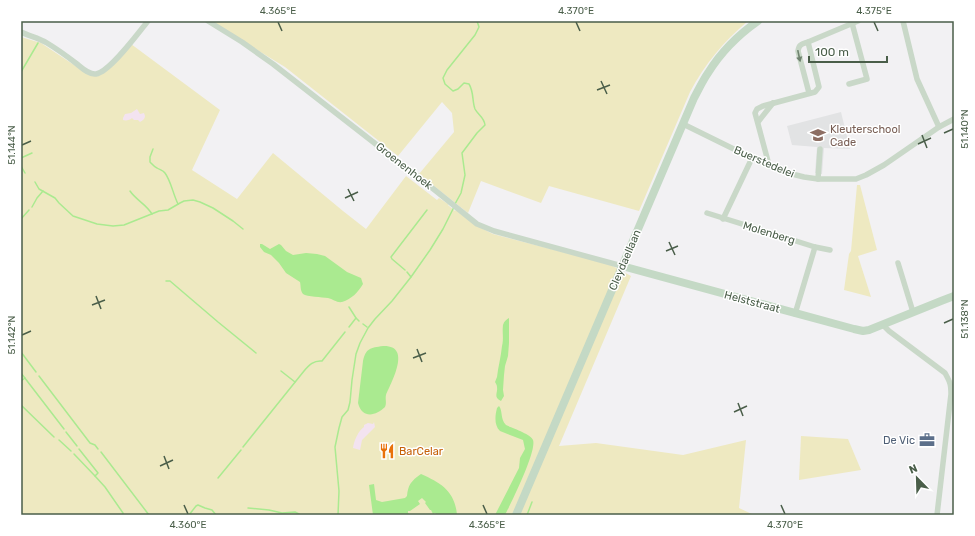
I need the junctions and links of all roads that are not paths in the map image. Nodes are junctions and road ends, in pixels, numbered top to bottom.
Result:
1 (148, 21) edge
2 (208, 21) edge
3 (758, 21) edge
4 (903, 21) edge
5 (855, 22) edge
6 (21, 32) edge
7 (808, 42) junction
8 (849, 84) dead end
9 (809, 93) junction
10 (773, 103) junction
11 (954, 119) edge
12 (758, 122) junction
13 (683, 124) junction
14 (939, 128) junction
15 (820, 149) dead end
16 (752, 158) junction
17 (769, 165) junction
18 (818, 180) junction
19 (707, 213) dead end
20 (723, 219) junction
21 (815, 247) junction
22 (830, 250) dead end
23 (898, 262) dead end
24 (622, 266) junction
25 (954, 296) edge
26 (913, 312) junction
27 (795, 314) junction
28 (883, 325) junction
29 (516, 515) edge
30 (937, 515) edge

1 - 6 street
2 - 24 street, Groenenhoek
3 - 13 street, Cleydaellaan
4 - 14 street
5 - 7 street
5 - 8 street
7 -> 9 street
7 - 9 street
9 - 10 street
10 - 12 street
10 - 12 street
11 - 14 street, Buerstedelei
12 - 17 street
13 - 16 street, Buerstedelei
13 - 24 street, Cleydaellaan
14 - 18 street, Buerstedelei
15 - 18 street
16 - 17 street, Buerstedelei
16 - 20 street
17 - 18 street, Buerstedelei
19 - 20 street, Molenberg
20 - 21 street, Molenberg
21 - 22 street, Molenberg
21 - 27 street
23 - 26 street
24 - 27 street, Helststraat
24 - 29 street, Cleydaellaan
25 - 26 street, Helststraat
26 - 28 street, Helststraat
27 - 28 street, Helststraat
28 - 30 street

